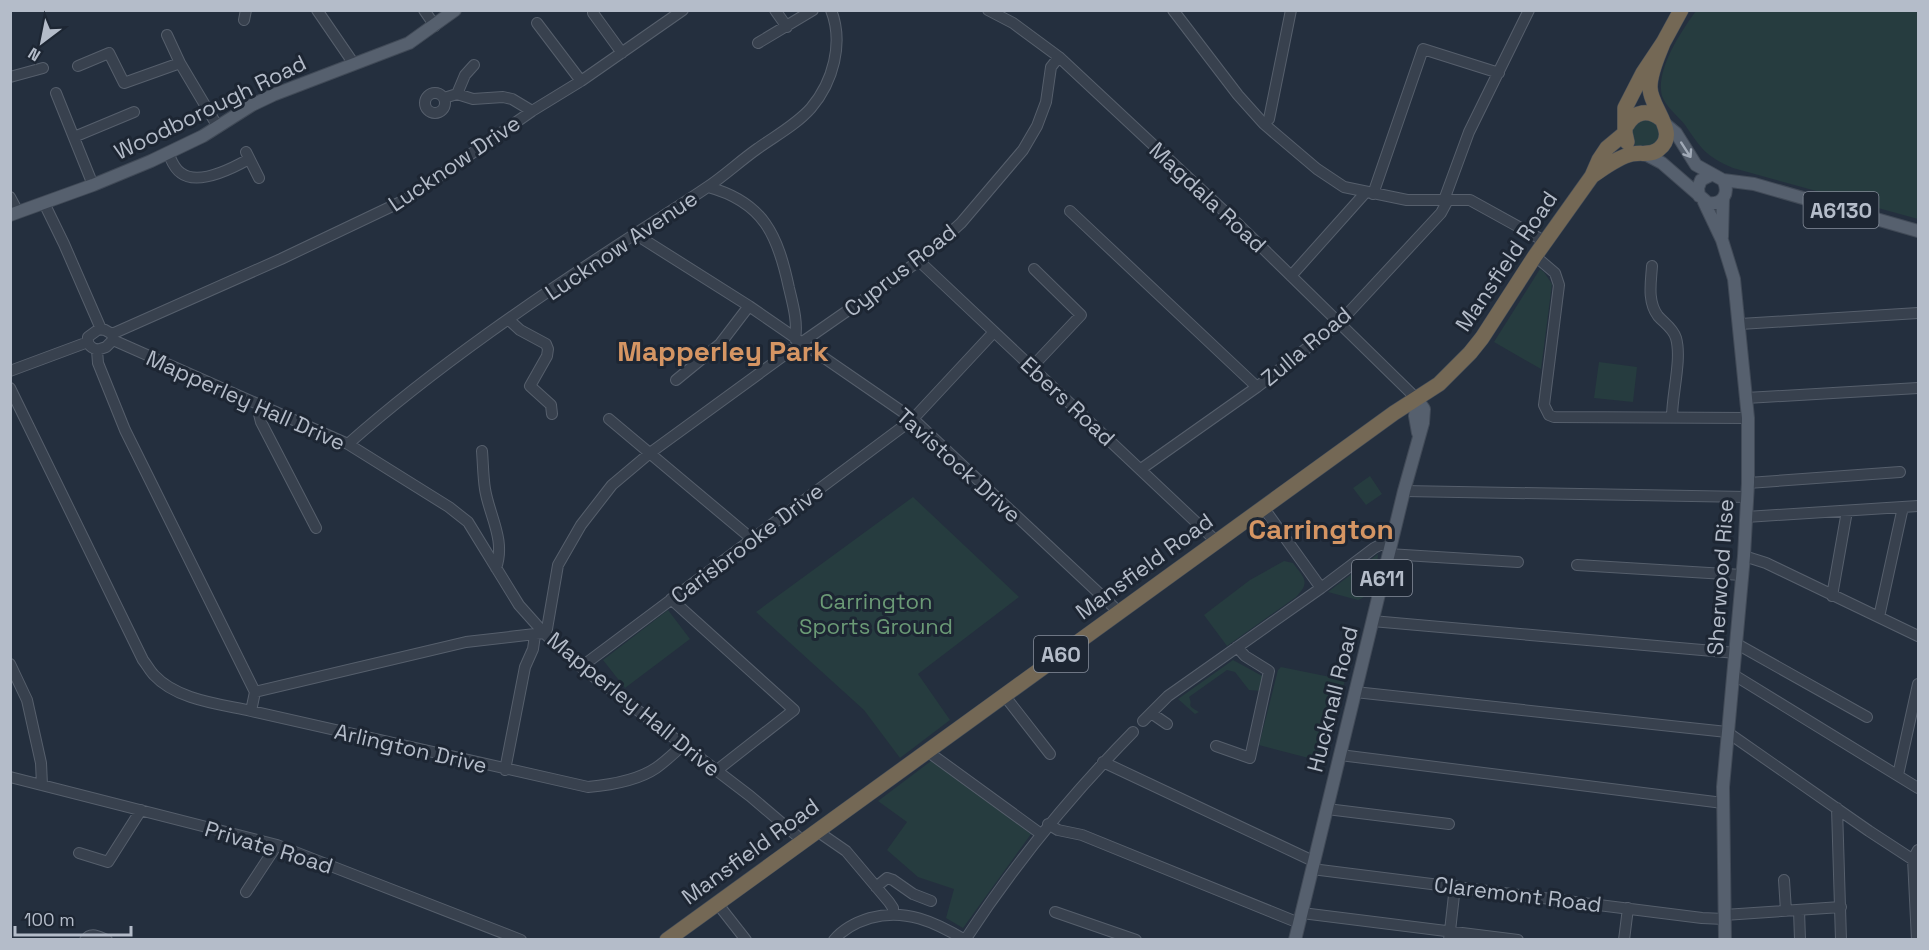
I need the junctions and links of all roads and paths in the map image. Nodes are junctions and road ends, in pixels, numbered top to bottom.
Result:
1 (317, 10) edge
2 (424, 10) edge
3 (455, 10) edge
4 (683, 10) edge
5 (775, 10) edge
6 (813, 10) edge
7 (831, 10) edge
8 (988, 10) edge
9 (1173, 10) edge
10 (1291, 10) edge
11 (1529, 10) edge
12 (1681, 10) edge
13 (593, 13) dead end
14 (537, 23) dead end
15 (435, 26) junction
16 (787, 27) junction
17 (167, 34) dead end
18 (759, 43) dead end
19 (1663, 43) junction
20 (622, 53) junction
21 (1059, 57) junction
22 (180, 63) junction
23 (354, 64) junction
24 (474, 65) dead end
25 (78, 66) dead end
26 (43, 68) dead end
27 (1499, 73) junction
28 (10, 77) edge
29 (581, 81) junction
30 (56, 93) dead end
31 (457, 94) junction
32 (444, 98) dead end
33 (532, 111) junction
34 (134, 112) dead end
35 (1663, 121) junction
36 (1264, 124) junction
37 (218, 127) junction
38 (1626, 129) junction
39 (74, 137) junction
40 (168, 153) junction
41 (1643, 154) junction
42 (1592, 176) junction
43 (259, 178) dead end
44 (93, 185) junction
45 (708, 187) junction
46 (1721, 187) junction
47 (1370, 193) junction
48 (10, 197) edge
49 (1702, 199) junction
50 (1446, 200) junction
51 (44, 203) junction
52 (1070, 212) dead end
53 (14, 214) edge
54 (1918, 231) edge
55 (635, 234) junction
56 (1722, 240) junction
57 (1546, 242) junction
58 (1535, 256) junction
59 (919, 261) junction
60 (1652, 266) dead end
61 (1034, 269) dead end
62 (1291, 276) junction
63 (749, 306) junction
64 (1918, 313) edge
65 (509, 320) junction
66 (1339, 323) junction
67 (1740, 324) junction
68 (101, 329) junction
69 (993, 333) junction
70 (112, 337) junction
71 (798, 341) junction
72 (88, 342) junction
73 (97, 350) junction
74 (1031, 368) junction
75 (10, 371) edge
76 (676, 380) dead end
77 (1257, 387) junction
78 (10, 388) edge
79 (1918, 388) edge
80 (1746, 398) junction
81 (1420, 404) junction
82 (262, 408) junction
83 (552, 414) dead end
84 (1672, 417) junction
85 (1748, 418) junction
86 (609, 419) dead end
87 (913, 419) junction
88 (348, 444) junction
89 (482, 451) dead end
90 (650, 453) junction
91 (1141, 469) junction
92 (1900, 472) dead end
93 (1748, 483) junction
94 (1404, 491) junction
95 (1748, 497) junction
96 (1918, 506) edge
97 (1263, 507) junction
98 (1903, 507) junction
99 (1847, 511) junction
100 (1746, 517) junction
101 (316, 528) dead end
102 (752, 539) junction
103 (1216, 541) junction
104 (1389, 549) junction
105 (1744, 556) junction
106 (1518, 562) dead end
107 (1577, 565) dead end
108 (496, 568) junction
109 (1742, 574) junction
110 (1321, 588) junction
111 (1833, 596) junction
112 (671, 599) junction
113 (1119, 612) junction
114 (1879, 617) junction
115 (1372, 621) junction
116 (539, 634) junction
117 (1918, 636) edge
118 (1237, 647) junction
119 (1736, 649) junction
120 (10, 664) edge
121 (580, 667) junction
122 (1734, 675) junction
123 (1918, 684) edge
124 (255, 692) junction
125 (1355, 692) junction
126 (1004, 695) junction
127 (251, 711) junction
128 (1867, 717) dead end
129 (1167, 724) dead end
130 (1133, 732) dead end
131 (1727, 732) junction
132 (682, 746) junction
133 (1216, 746) dead end
134 (927, 751) junction
135 (1050, 754) dead end
136 (1340, 755) junction
137 (1103, 762) junction
138 (505, 770) junction
139 (716, 771) junction
140 (1898, 775) junction
141 (10, 777) edge
142 (42, 785) junction
143 (1918, 788) edge
144 (1723, 803) junction
145 (1837, 808) junction
146 (1327, 809) junction
147 (141, 810) junction
148 (1449, 824) dead end
149 (1045, 829) junction
150 (817, 831) junction
151 (803, 841) junction
152 (277, 845) junction
153 (79, 853) dead end
154 (1917, 857) edge
155 (1312, 865) junction
156 (1784, 880) dead end
157 (1455, 886) junction
158 (876, 887) junction
159 (246, 892) dead end
160 (931, 901) dead end
161 (717, 903) junction
162 (1841, 907) junction
163 (1628, 908) junction
164 (1799, 910) junction
165 (1062, 911) dead end
166 (1786, 911) junction
167 (893, 914) junction
168 (1724, 917) junction
169 (1300, 918) junction
170 (1449, 935) edge
171 (85, 939) edge
172 (106, 939) edge
173 (521, 939) edge
174 (667, 939) edge
175 (746, 939) edge
176 (834, 939) edge
177 (965, 939) edge
178 (1136, 939) edge
179 (1295, 939) edge
180 (1518, 939) edge
181 (1624, 939) edge
182 (1725, 939) edge
183 (1800, 939) edge
184 (1842, 939) edge
185 (1917, 939) edge

1 - 23 street
2 - 15 street
3 - 15 main road, Woodborough Road
4 - 20 street, Lucknow Drive
5 - 16 street
6 - 16 street
7 - 45 street, Lucknow Avenue
8 - 21 street, Magdala Road
9 - 36 street
10 - 36 street
11 - 27 street, Zulla Road
12 - 19 highway
13 - 20 street
14 - 29 street
15 - 23 main road, Woodborough Road
16 - 18 street
17 - 22 street
19 - 35 highway
19 - 38 highway
20 - 29 street, Lucknow Drive
21 - 59 street, Cyprus Road
21 - 62 street, Magdala Road
22 - 25 street
22 - 37 street
23 - 37 main road, Woodborough Road
24 - 31 street
26 - 28 street
27 - 47 street
27 - 50 street, Zulla Road
29 - 33 street, Lucknow Drive
30 - 39 street
31 - 32 street
31 - 33 street
33 - 70 street, Lucknow Drive
34 - 39 street
35 - 38 highway, Mansfield Road
35 - 41 highway, Mansfield Road
35 -> 46 main road
36 - 47 street
37 - 40 main road, Woodborough Road
38 - 41 highway
38 - 42 highway, Mansfield Road / A60
39 - 44 street
40 - 43 street
40 - 44 main road, Woodborough Road
41 - 42 highway, Mansfield Road / A60
41 - 49 main road
42 - 57 highway, Mansfield Road / A60
44 - 51 main road, Woodborough Road
45 - 55 street, Lucknow Avenue
45 - 71 street
46 - 49 main road
46 - 49 main road
46 - 54 main road, A6130
46 - 56 main road, Sherwood Rise
47 - 50 street
47 - 62 street
48 - 53 street
49 - 56 main road, Sherwood Rise
50 - 57 street
50 - 66 street, Zulla Road
51 - 53 main road, Woodborough Road
51 - 68 street
52 - 77 street
55 - 63 street, Tavistock Drive
55 - 65 street, Lucknow Avenue
56 - 67 main road, Sherwood Rise
57 - 58 highway, Mansfield Road / A60
58 - 81 highway, Mansfield Road / A60
58 - 84 street
59 - 69 street, Ebers Road
59 - 71 street, Cyprus Road
60 - 84 street
61 - 74 street
62 - 66 street, Magdala Road
63 - 71 street, Tavistock Drive
63 - 76 street
64 - 67 street
65 - 83 street
65 - 88 street, Lucknow Avenue
66 - 77 street, Zulla Road
66 - 81 street, Magdala Road
67 - 80 main road, Sherwood Rise
68 - 70 street
68 - 72 street
69 - 74 street, Ebers Road
69 - 87 street, Carisbrooke Drive
70 - 73 street, Lucknow Drive
70 - 82 street, Mapperley Hall Drive
71 - 87 street, Tavistock Drive
71 - 90 street, Cyprus Road
72 - 73 street
72 - 75 street
73 - 124 street
74 - 91 street, Ebers Road
77 - 91 street, Zulla Road
78 - 127 street, Arlington Drive
79 - 80 street
80 - 85 main road, Sherwood Rise
81 - 94 main road, Hucknall Road / A611
81 - 97 highway, Mansfield Road / A60
82 - 88 street, Mapperley Hall Drive
82 - 101 street
84 - 85 street
85 - 93 main road, Sherwood Rise
86 - 90 street
87 - 102 street, Carisbrooke Drive
87 - 113 street, Tavistock Drive
88 - 108 street, Mapperley Hall Drive
89 - 108 street
90 - 102 street
90 - 116 street, Cyprus Road
91 - 103 street, Ebers Road
92 - 93 street
93 - 95 main road, Sherwood Rise
94 - 95 street
94 - 104 main road, Hucknall Road / A611
95 - 100 main road, Sherwood Rise
96 - 98 street
97 - 103 highway, Mansfield Road / A60
97 - 110 street
98 - 99 street
98 - 114 street
99 - 100 street
99 - 111 street
100 - 105 main road, Sherwood Rise
102 - 112 street, Carisbrooke Drive
103 - 113 highway, Mansfield Road / A60
104 - 106 street
104 - 110 street
104 - 115 main road, Hucknall Road / A611
105 - 109 main road, Sherwood Rise
105 - 111 street
107 - 109 street
108 - 116 street, Mapperley Hall Drive
109 - 119 main road, Sherwood Rise
110 - 118 street
111 - 114 street
112 - 121 street, Carisbrooke Drive
112 - 139 street
113 - 126 highway, Mansfield Road / A60
114 - 117 street
115 - 119 street
115 - 125 main road, Hucknall Road / A611
116 - 121 street, Mapperley Hall Drive
116 - 124 street
116 - 138 street, Cyprus Road
118 - 129 street
118 - 133 street
119 - 122 main road, Sherwood Rise
119 - 128 street
120 - 142 street
121 - 132 street, Mapperley Hall Drive
122 - 131 main road, Sherwood Rise
122 - 140 street
123 - 140 street
124 - 127 street
125 - 131 street
125 - 136 main road, Hucknall Road / A611
126 - 134 highway, Mansfield Road / A60
126 - 135 street
127 - 138 street, Arlington Drive
130 - 137 street
131 - 144 main road, Sherwood Rise
131 - 145 street
132 - 138 street, Arlington Drive
132 - 139 street, Mapperley Hall Drive
134 - 149 street
134 - 150 highway, Mansfield Road / A60
136 - 144 street
136 - 146 main road, Hucknall Road / A611
137 - 149 street
137 - 155 street, Claremont Road
139 - 151 street, Mapperley Hall Drive
140 - 143 street
141 - 142 street, Private Road
142 - 147 street, Private Road
144 - 168 main road, Sherwood Rise
145 - 154 street
145 - 162 street
146 - 148 street
146 - 155 main road, Hucknall Road / A611
147 - 152 street, Private Road
147 - 153 street
149 - 169 street
149 - 177 street
150 - 151 highway, Mansfield Road / A60
150 - 158 street
151 - 161 highway, Mansfield Road / A60
152 - 159 street
152 - 173 street, Private Road
154 - 185 street
155 - 157 street, Claremont Road
155 - 169 main road, Hucknall Road / A611
156 - 166 street
157 - 163 street, Claremont Road
157 - 170 street
158 - 160 street
158 - 167 street
161 - 174 highway, Mansfield Road / A60
161 - 175 street
162 - 164 street, Claremont Road
162 - 184 street
163 - 168 street, Claremont Road
163 - 181 street
164 - 166 street, Claremont Road
164 - 183 street
165 - 178 street
166 - 168 street, Claremont Road
167 - 176 street
167 - 177 street
168 - 182 main road, Sherwood Rise
169 - 170 street
169 - 179 main road, Hucknall Road / A611
170 - 180 street
171 - 172 street

